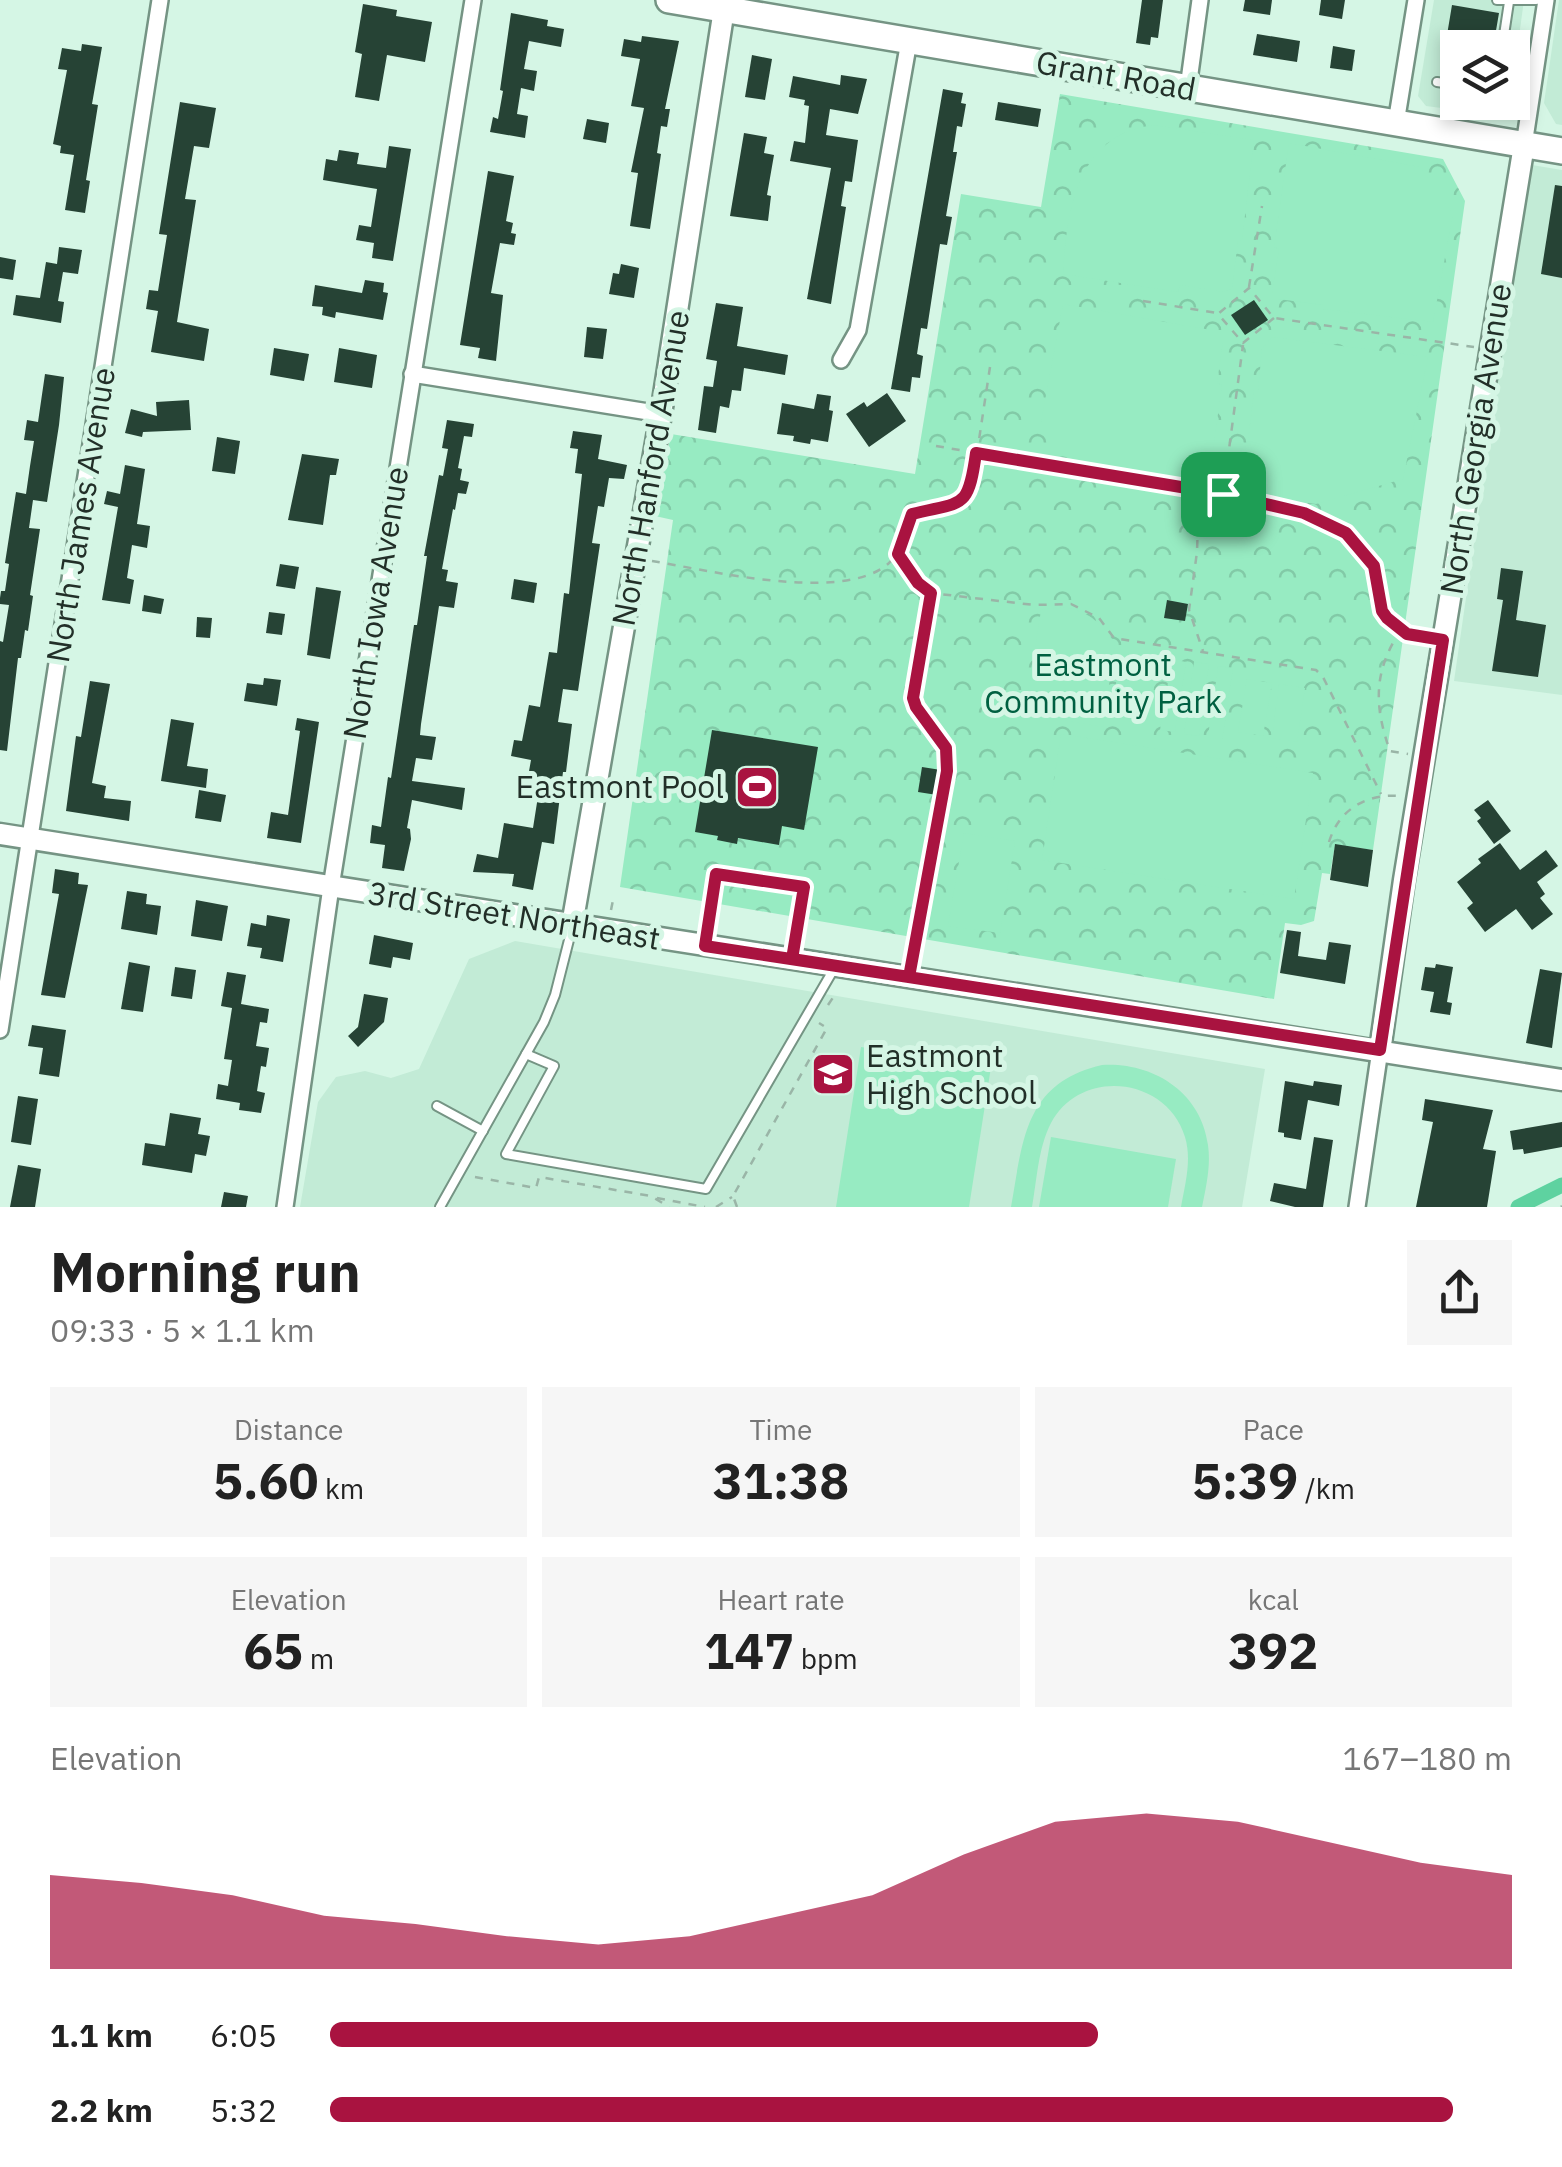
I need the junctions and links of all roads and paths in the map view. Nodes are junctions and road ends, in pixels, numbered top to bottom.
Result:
1 (160, 0) edge
2 (473, 0) edge
3 (669, 0) edge
4 (1200, 0) edge
5 (1416, 0) edge
6 (1497, 0) edge
7 (1536, 0) edge
8 (1548, 0) edge
9 (1509, 2) edge
10 (1562, 2) edge
11 (724, 9) junction
12 (1505, 30) edge
13 (908, 40) junction
14 (1437, 82) dead end
15 (1440, 83) edge
16 (1188, 88) junction
17 (1396, 123) junction
18 (1524, 145) junction
19 (1562, 152) edge
20 (1262, 206) dead end
21 (1249, 288) junction
22 (1143, 301) dead end
23 (1218, 314) junction
24 (1274, 318) junction
25 (1243, 343) junction
26 (1490, 349) junction
27 (841, 360) dead end
28 (990, 368) dead end
29 (412, 374) junction
30 (661, 414) junction
31 (936, 446) dead end
32 (976, 453) junction
33 (1199, 489) junction
34 (1223, 494) junction
35 (898, 554) junction
36 (664, 563) dead end
37 (931, 593) junction
38 (1401, 630) junction
39 (1443, 640) junction
40 (1204, 652) junction
41 (1424, 756) junction
42 (1381, 794) junction
43 (1417, 798) junction
44 (0, 834) edge
45 (30, 838) junction
46 (1329, 842) dead end
47 (331, 887) junction
48 (614, 895) dead end
49 (611, 910) dead end
50 (572, 925) junction
51 (705, 946) junction
52 (792, 959) junction
53 (836, 966) junction
54 (909, 977) junction
55 (836, 993) dead end
56 (826, 1007) dead end
57 (817, 1022) dead end
58 (0, 1030) edge
59 (1380, 1050) junction
60 (526, 1054) junction
61 (1562, 1080) edge
62 (436, 1106) dead end
63 (482, 1130) junction
64 (475, 1178) dead end
65 (734, 1196) junction
66 (666, 1205) edge
67 (285, 1207) edge
68 (440, 1207) edge
69 (705, 1207) edge
70 (716, 1207) edge
71 (737, 1207) edge
72 (1357, 1207) edge

1 - 45 street, North James Avenue
2 - 29 street, North Iowa Avenue
3 - 11 main road, Grant Road
4 - 16 street
5 - 17 street
6 - 9 lane
7 - 9 lane
8 - 10 lane
8 - 18 street
9 - 12 lane
11 - 13 main road, Grant Road
11 - 30 street, North Hanford Avenue
13 - 16 main road, Grant Road
13 - 27 street
14 - 15 lane
16 - 17 main road, Grant Road
17 - 18 main road, Grant Road
18 - 19 main road, Grant Road
18 - 26 street, North Georgia Avenue
20 - 21 path
21 - 23 path
21 - 24 path
22 - 23 path
23 - 25 path
24 - 25 path
24 - 26 path
25 - 34 path
26 - 39 street, North Georgia Avenue
28 - 32 path
29 - 30 street
29 - 47 street, North Iowa Avenue
30 - 50 street, North Hanford Avenue
31 - 32 path
32 - 33 path
32 - 35 path
33 - 34 path
33 - 40 path
34 - 38 path
35 - 36 path
35 - 37 path
37 - 40 path
37 - 54 path
38 - 39 path
38 - 41 path
39 - 41 street, North Georgia Avenue
40 - 42 path
41 - 43 street, North Georgia Avenue
42 - 43 path
42 - 46 path
43 - 59 street, North Georgia Avenue
44 - 45 street, 3rd Street Northeast
45 - 47 street, 3rd Street Northeast
45 - 58 street, North James Avenue
47 - 50 street, 3rd Street Northeast
47 - 67 street, North Iowa Avenue
48 - 49 path
50 - 51 street, 3rd Street Northeast
50 - 60 lane
51 - 52 street, 3rd Street Northeast
51 - 52 lane
52 - 53 street, 3rd Street Northeast
53 - 54 street, 3rd Street Northeast
53 - 60 lane
54 - 59 street, 3rd Street Northeast
55 - 56 path
57 - 65 path
59 - 61 street, 3rd Street Northeast
59 - 72 street, North Georgia Avenue
60 - 63 lane
62 - 63 lane
63 - 68 lane
64 - 66 path
65 - 70 path
65 - 71 path
66 - 69 path

